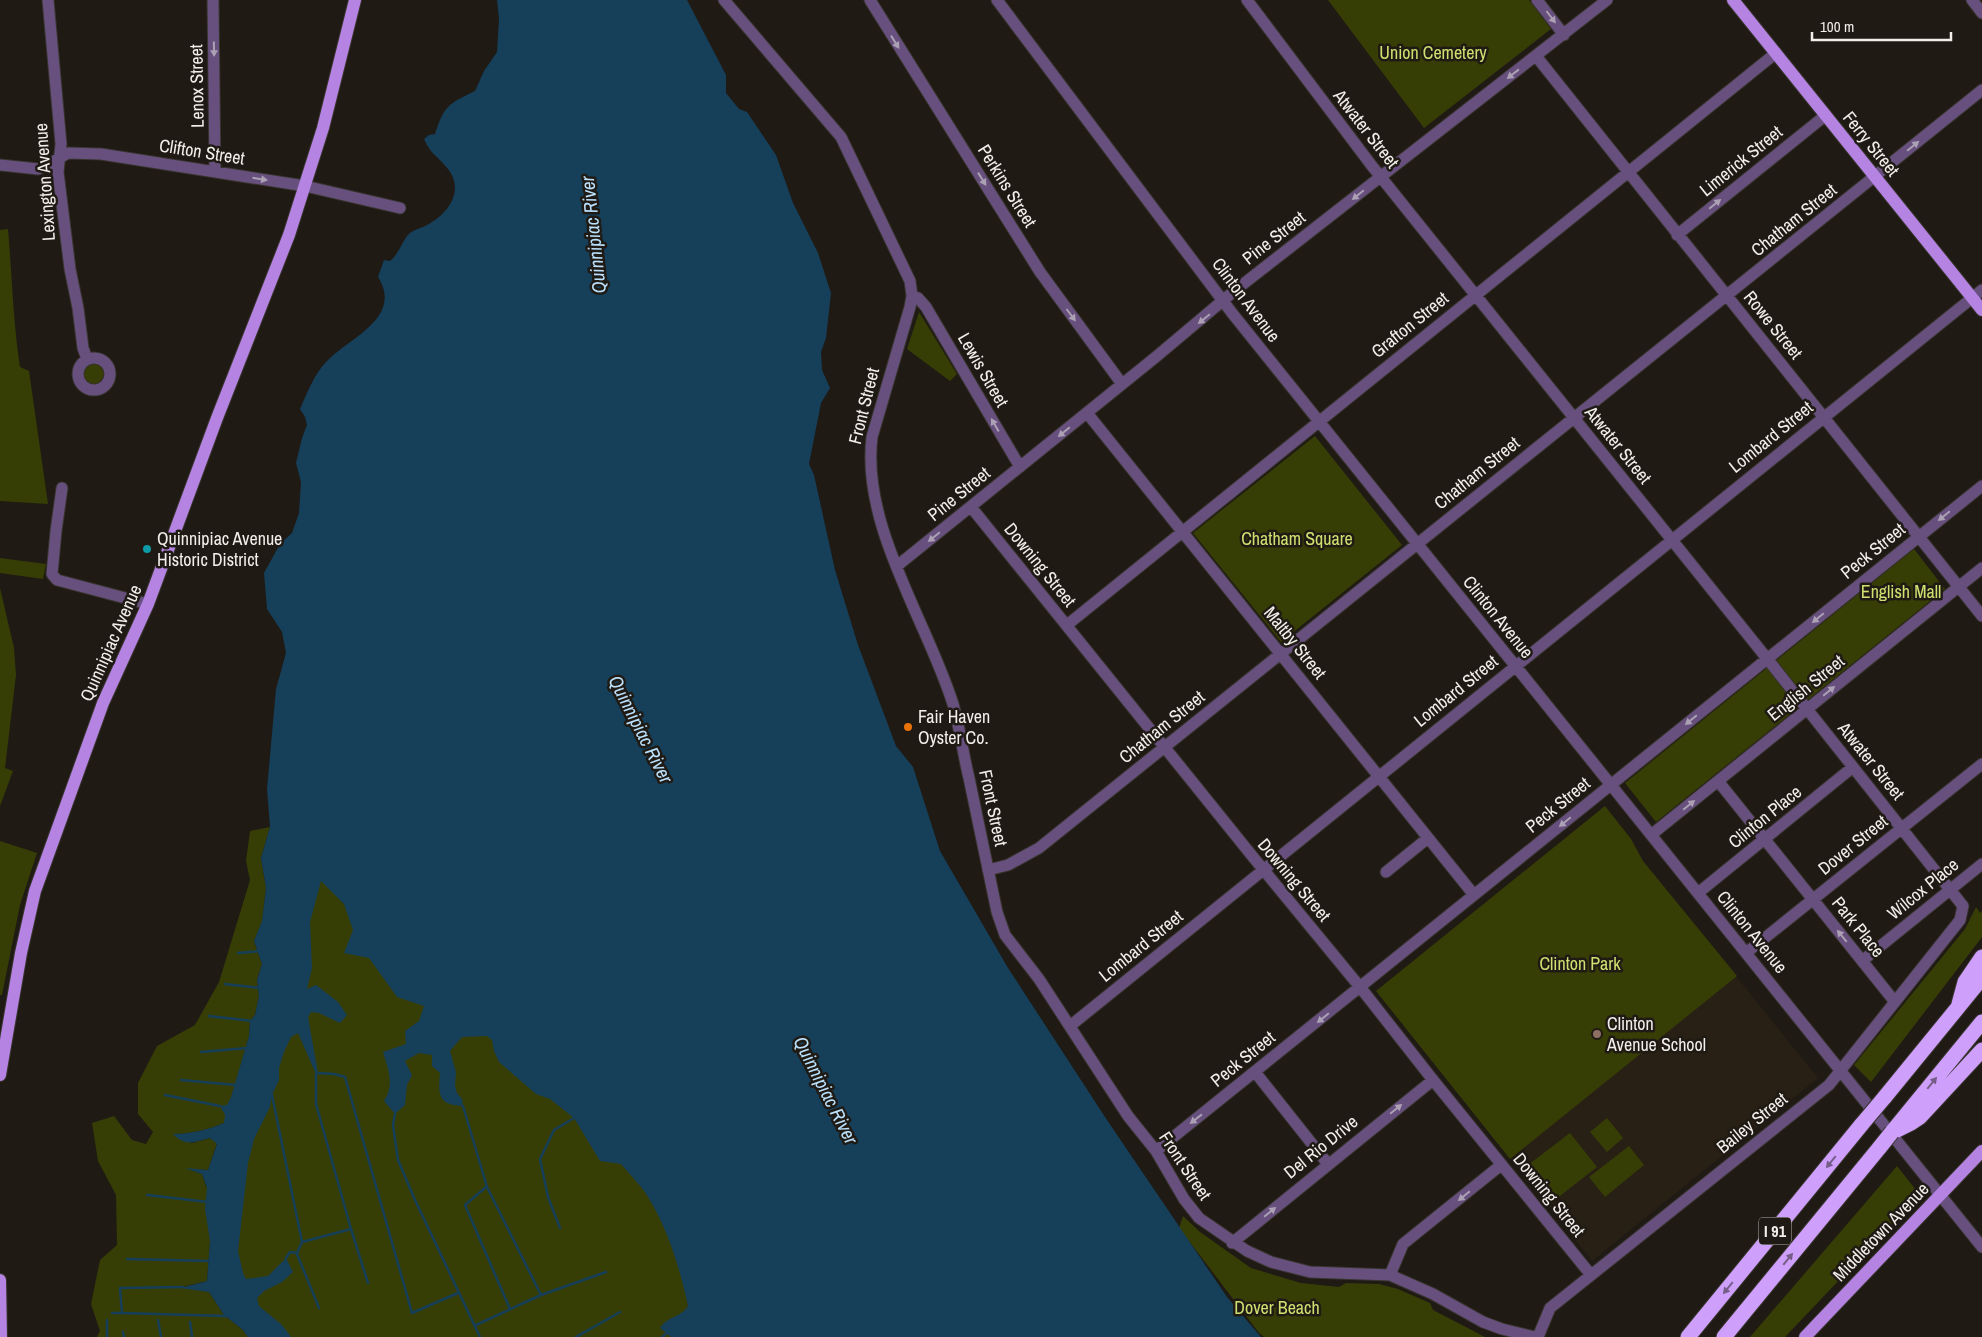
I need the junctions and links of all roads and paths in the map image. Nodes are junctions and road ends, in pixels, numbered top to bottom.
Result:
1 (48, 0) edge
2 (213, 0) edge
3 (355, 0) edge
4 (724, 0) edge
5 (870, 0) edge
6 (998, 0) edge
7 (1247, 0) edge
8 (1538, 0) edge
9 (1606, 0) edge
10 (1733, 0) edge
11 (1972, 0) edge
12 (1982, 13) edge
13 (1564, 34) junction
14 (1776, 53) junction
15 (1536, 56) junction
16 (1982, 90) edge
17 (1826, 115) junction
18 (59, 158) junction
19 (0, 165) edge
20 (215, 172) junction
21 (1628, 172) junction
22 (1875, 176) junction
23 (1380, 177) junction
24 (309, 187) junction
25 (400, 208) dead end
26 (1677, 234) junction
27 (1977, 294) edge
28 (1476, 295) junction
29 (912, 296) junction
30 (1727, 296) junction
31 (1224, 301) junction
32 (1982, 310) edge
33 (87, 359) dead end
34 (1122, 384) junction
35 (1087, 413) junction
36 (1574, 418) junction
37 (1824, 418) junction
38 (1319, 422) junction
39 (1020, 467) junction
40 (1982, 486) edge
41 (62, 488) dead end
42 (971, 507) junction
43 (1183, 532) junction
44 (1919, 537) junction
45 (1672, 540) junction
46 (1416, 544) junction
47 (897, 566) junction
48 (1982, 568) edge
49 (1958, 587) junction
50 (148, 604) junction
51 (1982, 616) edge
52 (1067, 625) junction
53 (1281, 653) junction
54 (1767, 659) junction
55 (1515, 666) junction
56 (1807, 709) junction
57 (1164, 748) junction
58 (1982, 764) edge
59 (1853, 767) junction
60 (1379, 776) junction
61 (1718, 782) junction
62 (1611, 785) junction
63 (1902, 828) junction
64 (1652, 835) junction
65 (1428, 838) junction
66 (1765, 840) junction
67 (1982, 864) edge
68 (988, 870) junction
69 (1263, 870) junction
70 (1386, 872) dead end
71 (1951, 889) junction
72 (1698, 893) junction
73 (1474, 895) junction
74 (1813, 900) junction
75 (1963, 910) joint
76 (1746, 953) junction
77 (1982, 957) edge
78 (1862, 960) junction
79 (1982, 978) edge
80 (1360, 987) junction
81 (1895, 1002) junction
82 (1958, 1007) junction
83 (1982, 1022) edge
84 (1070, 1026) junction
85 (1982, 1050) edge
86 (1840, 1070) junction
87 (1256, 1072) junction
88 (0, 1074) edge
89 (1433, 1080) junction
90 (1904, 1123) junction
91 (1156, 1151) junction
92 (1982, 1151) edge
93 (1328, 1164) junction
94 (1502, 1165) junction
95 (1940, 1195) junction
96 (1232, 1243) junction
97 (1982, 1247) edge
98 (1390, 1275) junction
99 (1591, 1275) junction
100 (0, 1280) edge
101 (1, 1337) edge
102 (1536, 1337) edge
103 (1688, 1337) edge
104 (1724, 1337) edge
105 (1805, 1337) edge

1 - 18 street, Lexington Avenue
2 -> 20 street, Lenox Street
3 - 24 main road, Quinnipiac Avenue
4 - 29 street, Front Street
5 -> 34 street, Perkins Street
6 - 31 street, Clinton Avenue
7 - 23 street, Atwater Street
8 -> 13 street
9 - 13 street, Pine Street
10 - 14 main road, Ferry Street
11 - 12 street
13 - 15 street, Pine Street
14 - 17 main road, Ferry Street
14 - 21 street, Grafton Street
15 - 21 street, Rowe Street
15 -> 23 street, Pine Street
22 -> 16 street, Chatham Street
17 - 22 main road, Ferry Street
26 -> 17 street, Limerick Street
18 - 19 street, Clifton Street
18 - 20 street, Clifton Street
18 - 33 street, Lexington Avenue
20 -> 24 street, Clifton Street
21 - 26 street, Rowe Street
21 - 28 street, Grafton Street
22 - 27 main road, Ferry Street
22 - 30 street, Chatham Street
23 - 28 street, Atwater Street
23 -> 31 street, Pine Street
24 - 25 street, Clifton Street
24 - 50 main road, Quinnipiac Avenue
26 - 30 street, Rowe Street
27 - 32 main road, Ferry Street
27 - 37 street, Lombard Street
28 - 36 street, Atwater Street
28 - 38 street, Grafton Street
39 -> 29 street, Lewis Street
29 - 47 street, Front Street
30 - 36 street, Chatham Street
30 - 37 street, Rowe Street
31 -> 34 street, Pine Street
31 - 38 street, Clinton Avenue
34 - 35 street, Pine Street
35 -> 39 street, Pine Street
35 - 43 street, Maltby Street
36 - 45 street, Atwater Street
36 - 46 street, Chatham Street
37 - 44 street, Rowe Street
37 - 45 street, Lombard Street
38 - 43 street, Grafton Street
38 - 46 street, Clinton Avenue
39 - 42 street, Pine Street
40 -> 44 street, Peck Street
41 - 50 street
42 -> 47 street, Pine Street
42 - 52 street, Downing Street
43 - 52 street, Grafton Street
43 - 53 street, Maltby Street
44 - 49 street, Rowe Street
44 -> 54 street, Peck Street
45 - 54 street, Atwater Street
45 - 55 street, Lombard Street
46 - 53 street, Chatham Street
46 - 55 street, Clinton Avenue
47 - 68 street, Front Street
48 - 49 street, English Street
49 - 51 street, Rowe Street
56 -> 49 street, English Street
50 - 88 main road, Quinnipiac Avenue
52 - 57 street, Downing Street
53 - 57 street, Chatham Street
53 - 60 street, Maltby Street
54 - 56 street, Atwater Street
54 -> 62 street, Peck Street
55 - 60 street, Lombard Street
55 - 62 street, Clinton Avenue
56 - 59 street, Atwater Street
56 - 61 street, English Street
57 - 68 street, Chatham Street
57 - 69 street, Downing Street
58 - 63 street, Dover Street
59 - 63 street, Atwater Street
59 - 66 street, Clinton Place
60 - 65 street, Maltby Street
60 - 69 street, Lombard Street
64 -> 61 street, English Street
61 - 66 street, Park Place
62 - 64 street, Clinton Avenue
62 -> 73 street, Peck Street
63 - 71 street, Atwater Street
63 - 74 street, Dover Street
64 - 72 street, Clinton Avenue
65 - 70 street
65 - 73 street, Maltby Street
66 - 72 street, Clinton Place
66 - 74 street, Park Place
67 - 71 street, Wilcox Place
68 - 84 street, Front Street
69 - 80 street, Downing Street
69 - 84 street, Lombard Street
71 - 75 street, Atwater Street
71 - 78 street, Wilcox Place
72 - 76 street, Clinton Avenue
73 - 80 street, Peck Street
74 - 76 street, Dover Street
78 -> 74 street, Park Place
75 - 81 street, Bailey Street
76 - 86 street, Clinton Avenue
77 - 82 highway
78 - 81 street, Park Place
79 - 82 highway, I 91
80 -> 87 street, Peck Street
80 - 89 street, Downing Street
81 - 86 street, Bailey Street
82 -> 103 highway, I 91, bridge
90 -> 83 highway
84 - 91 street, Front Street
85 - 90 highway
86 - 95 street, Clinton Avenue
86 - 99 street, Bailey Street
87 -> 91 street, Peck Street
87 - 93 street
93 -> 89 street, Del Rio Drive
89 - 94 street, Downing Street
104 -> 90 highway, I 91, bridge
91 - 96 street, Front Street
92 - 95 main road, Middletown Avenue
96 -> 93 street, Del Rio Drive
94 -> 98 street
94 - 99 street, Downing Street
95 - 97 street, Clinton Avenue
95 - 105 main road, Middletown Avenue
96 - 98 street, Front Street
98 - 102 street, Front Street
99 - 102 street, Bailey Street
100 - 101 main road

